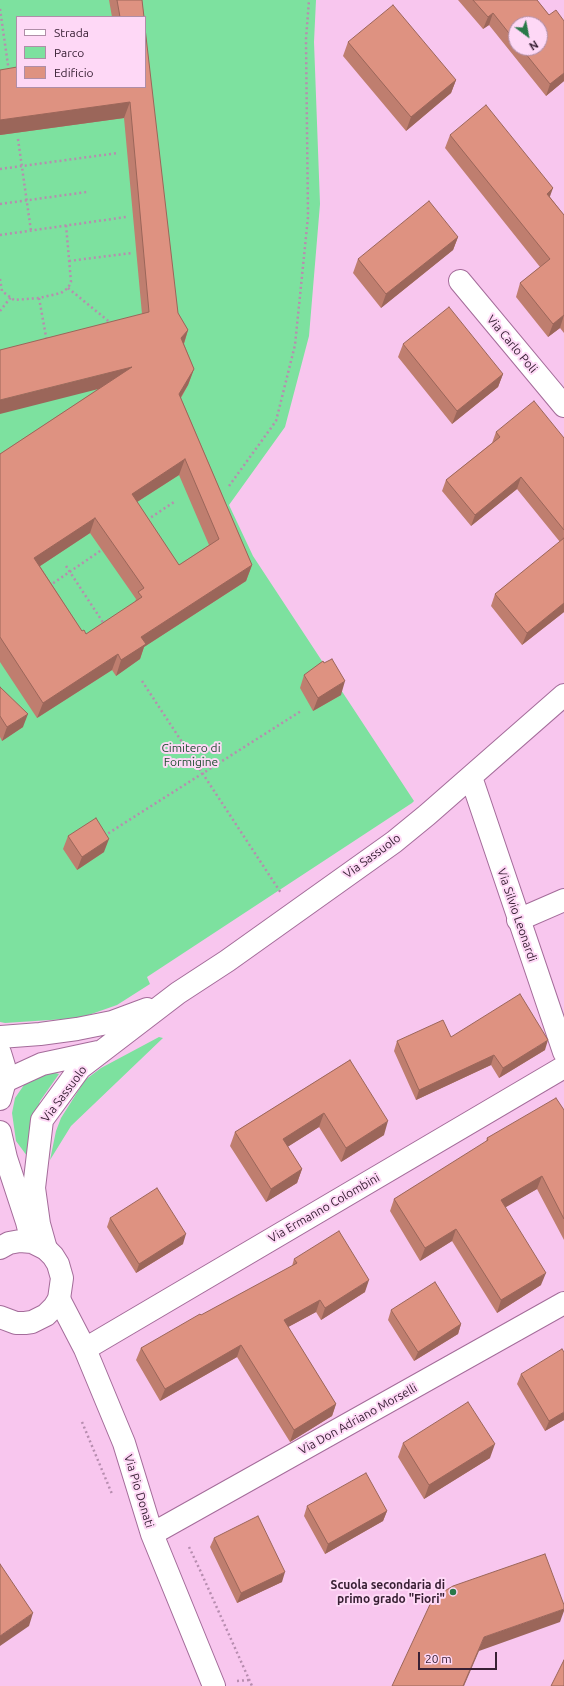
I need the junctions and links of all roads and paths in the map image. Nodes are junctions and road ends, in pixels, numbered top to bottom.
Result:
1 (309, 0) edge
2 (0, 10) edge
3 (9, 76) edge
4 (18, 139) dead end
5 (118, 153) dead end
6 (22, 166) junction
7 (0, 169) edge
8 (87, 192) dead end
9 (27, 200) junction
10 (0, 204) edge
11 (126, 217) dead end
12 (66, 225) junction
13 (31, 230) junction
14 (0, 235) edge
15 (132, 253) dead end
16 (69, 262) junction
17 (0, 279) edge
18 (460, 281) dead end
19 (68, 288) junction
20 (11, 297) junction
21 (39, 298) junction
22 (0, 311) edge
23 (113, 325) edge
24 (47, 342) edge
25 (564, 406) edge
26 (229, 486) dead end
27 (174, 502) dead end
28 (141, 524) edge
29 (108, 546) edge
30 (66, 566) dead end
31 (70, 572) junction
32 (44, 588) edge
33 (106, 627) edge
34 (142, 681) dead end
35 (564, 695) edge
36 (301, 711) dead end
37 (202, 773) junction
38 (471, 777) junction
39 (104, 836) edge
40 (282, 894) dead end
41 (564, 900) edge
42 (518, 920) junction
43 (168, 1001) junction
44 (0, 1037) edge
45 (103, 1051) junction
46 (564, 1052) edge
47 (0, 1053) edge
48 (564, 1067) edge
49 (2, 1090) edge
50 (0, 1132) edge
51 (39, 1246) junction
52 (0, 1248) edge
53 (59, 1299) junction
54 (564, 1303) edge
55 (3, 1321) edge
56 (85, 1349) junction
57 (152, 1534) junction
58 (189, 1547) dead end
59 (249, 1680) junction
60 (235, 1681) dead end
61 (214, 1686) edge
62 (252, 1686) edge

1 - 26 path
2 - 3 path
4 - 6 path
5 - 6 path
6 - 7 path
6 - 9 path
8 - 9 path
9 - 10 path
9 - 13 path
11 - 12 path
12 - 13 path
12 - 16 path
13 - 14 path
15 - 16 path
16 - 19 path
17 - 20 path
18 - 25 street, Via Carlo Poli
19 - 21 path
19 - 23 path
20 - 21 path
20 - 22 path
21 - 24 path
27 - 28 path
29 - 31 path
30 - 31 path
31 - 32 path
31 - 33 path
34 - 37 path
35 - 38 street, Via Sassuolo
36 - 37 path
37 - 39 path
37 - 40 path
38 - 42 street, Via Silvio Leonardi
38 - 43 street, Via Sassuolo
41 - 42 street
42 - 46 street, Via Silvio Leonardi
43 - 44 street, Via Sassuolo
43 - 45 street, Via Sassuolo
45 - 49 street
45 - 51 street, Via Sassuolo
47 - 49 street
48 - 56 street, Via Ermanno Colombini
50 - 51 street
51 - 52 street
51 - 53 street
53 - 55 street
53 - 56 street, Via Pio Donati
54 - 57 street, Via Don Adriano Morselli
56 - 57 street, Via Pio Donati
57 - 61 street, Via Pio Donati
58 - 59 path
59 - 60 path
59 - 62 path

